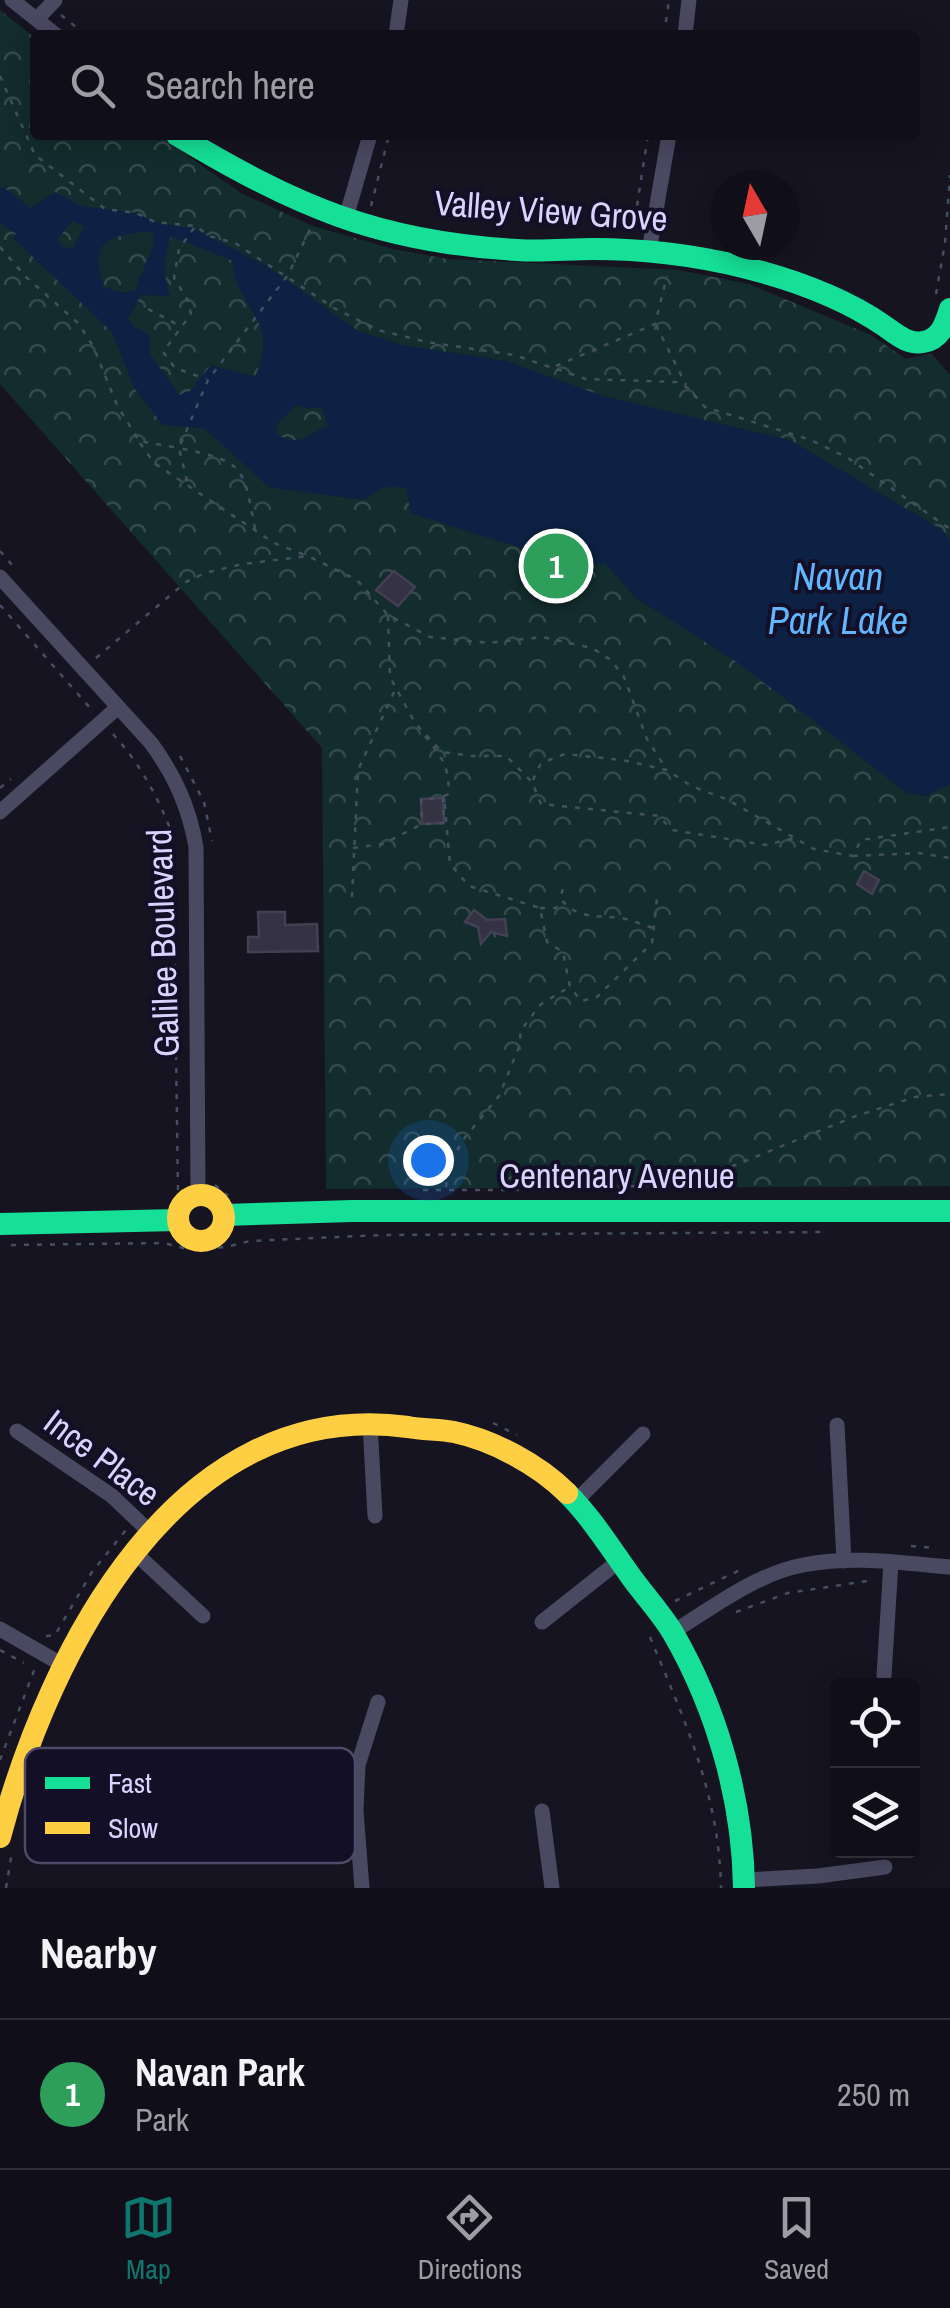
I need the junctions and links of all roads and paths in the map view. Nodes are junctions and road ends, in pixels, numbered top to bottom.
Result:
1 (12, 0) edge
2 (401, 0) edge
3 (669, 0) edge
4 (689, 0) edge
5 (52, 3) edge
6 (36, 19) junction
7 (50, 30) edge
8 (81, 30) edge
9 (397, 30) edge
10 (665, 30) edge
11 (685, 30) edge
12 (0, 76) edge
13 (185, 140) edge
14 (369, 140) edge
15 (389, 140) edge
16 (647, 140) edge
17 (669, 140) edge
18 (950, 175) edge
19 (318, 211) junction
20 (348, 212) junction
21 (196, 226) junction
22 (658, 246) junction
23 (0, 247) edge
24 (288, 275) junction
25 (942, 304) edge
26 (148, 309) dead end
27 (655, 324) junction
28 (181, 326) junction
29 (555, 367) junction
30 (208, 380) junction
31 (688, 388) junction
32 (139, 441) junction
33 (179, 448) junction
34 (188, 485) junction
35 (255, 528) junction
36 (950, 529) edge
37 (0, 551) edge
38 (308, 556) junction
39 (0, 577) edge
40 (24, 578) dead end
41 (0, 605) edge
42 (388, 614) junction
43 (83, 668) junction
44 (396, 688) junction
45 (117, 708) junction
46 (102, 722) junction
47 (415, 723) junction
48 (175, 750) dead end
49 (668, 770) junction
50 (532, 782) junction
51 (444, 805) junction
52 (0, 812) edge
53 (445, 816) junction
54 (422, 824) junction
55 (950, 828) edge
56 (795, 838) junction
57 (353, 848) junction
58 (853, 856) junction
59 (212, 857) dead end
60 (950, 858) edge
61 (563, 889) dead end
62 (352, 897) dead end
63 (560, 898) junction
64 (657, 898) dead end
65 (540, 908) junction
66 (655, 929) junction
67 (570, 987) junction
68 (950, 1094) edge
69 (188, 1195) junction
70 (950, 1211) edge
71 (224, 1215) junction
72 (178, 1220) junction
73 (0, 1224) edge
74 (838, 1232) dead end
75 (0, 1245) edge
76 (480, 1418) dead end
77 (370, 1423) junction
78 (837, 1425) dead end
79 (16, 1431) dead end
80 (643, 1434) dead end
81 (525, 1440) dead end
82 (576, 1501) junction
83 (375, 1516) dead end
84 (144, 1526) junction
85 (904, 1546) dead end
86 (941, 1549) dead end
87 (134, 1552) junction
88 (844, 1560) junction
89 (619, 1561) junction
90 (891, 1562) junction
91 (752, 1567) dead end
92 (950, 1568) edge
93 (890, 1580) junction
94 (670, 1601) dead end
95 (203, 1616) dead end
96 (726, 1617) dead end
97 (542, 1622) dead end
98 (645, 1624) dead end
99 (0, 1629) edge
100 (33, 1630) dead end
101 (672, 1632) junction
102 (0, 1650) edge
103 (61, 1664) junction
104 (884, 1676) dead end
105 (378, 1702) dead end
106 (29, 1748) edge
107 (25, 1759) edge
108 (0, 1760) edge
109 (15, 1785) junction
110 (25, 1787) edge
111 (542, 1810) dead end
112 (6, 1843) edge
113 (885, 1867) dead end
114 (744, 1884) edge
115 (6, 1888) edge
116 (362, 1888) edge
117 (552, 1888) edge
118 (721, 1888) edge

1 - 6 street
2 - 9 street
3 - 10 path
4 - 11 street
5 - 6 street
5 - 8 path
6 - 7 street
12 - 21 path
13 - 19 street, Valley View Grove
14 - 20 street
15 - 20 path
16 - 22 path
17 - 22 street
18 - 25 path
19 - 20 street, Valley View Grove
19 - 24 path
20 - 22 street, Valley View Grove
21 - 24 path
21 - 28 path
22 - 25 street, Valley View Grove
22 - 27 path
23 - 32 path
24 - 29 path
24 - 30 path
26 - 28 path
27 - 29 path
27 - 31 path
28 - 30 path
29 - 31 path
30 - 33 path
31 - 36 path
32 - 33 path
32 - 34 path
33 - 34 path
33 - 35 path
34 - 35 path
35 - 38 path
37 - 40 path
38 - 42 path
38 - 43 path
39 - 43 street, Galilee Boulevard
41 - 46 path
42 - 44 path
42 - 49 path
43 - 45 street, Galilee Boulevard
44 - 47 path
44 - 57 path
45 - 46 street
45 - 69 street, Galilee Boulevard
46 - 52 street
46 - 69 path
47 - 50 path
47 - 51 path
48 - 59 path
49 - 50 path
49 - 56 path
50 - 56 path
51 - 53 path
51 - 54 path
53 - 54 path
53 - 65 path
54 - 57 path
55 - 58 path
56 - 58 path
57 - 62 path
58 - 60 path
61 - 63 path
63 - 65 path
63 - 66 path
64 - 66 path
65 - 67 path
66 - 67 path
67 - 68 path
69 - 71 street
69 - 72 street
70 - 71 street, Centenary Avenue
71 - 72 street
72 - 73 street
74 - 75 path
76 - 81 path
77 - 82 street
77 - 83 street
77 - 84 street
78 - 88 street
79 - 84 street, Ince Place
80 - 82 street
82 - 89 street
84 - 87 street
84 - 100 path
85 - 86 path
87 - 95 street
87 - 103 street
88 - 90 street
88 - 101 street
89 - 97 street
89 - 101 street
90 - 92 street
90 - 93 street
91 - 94 path
93 - 96 path
93 - 104 street
98 - 118 path
99 - 103 street
101 - 114 street
102 - 108 path
103 - 106 street
105 - 116 street
107 - 109 street
109 - 110 street
109 - 112 street
111 - 117 street
112 - 115 path
113 - 114 street

